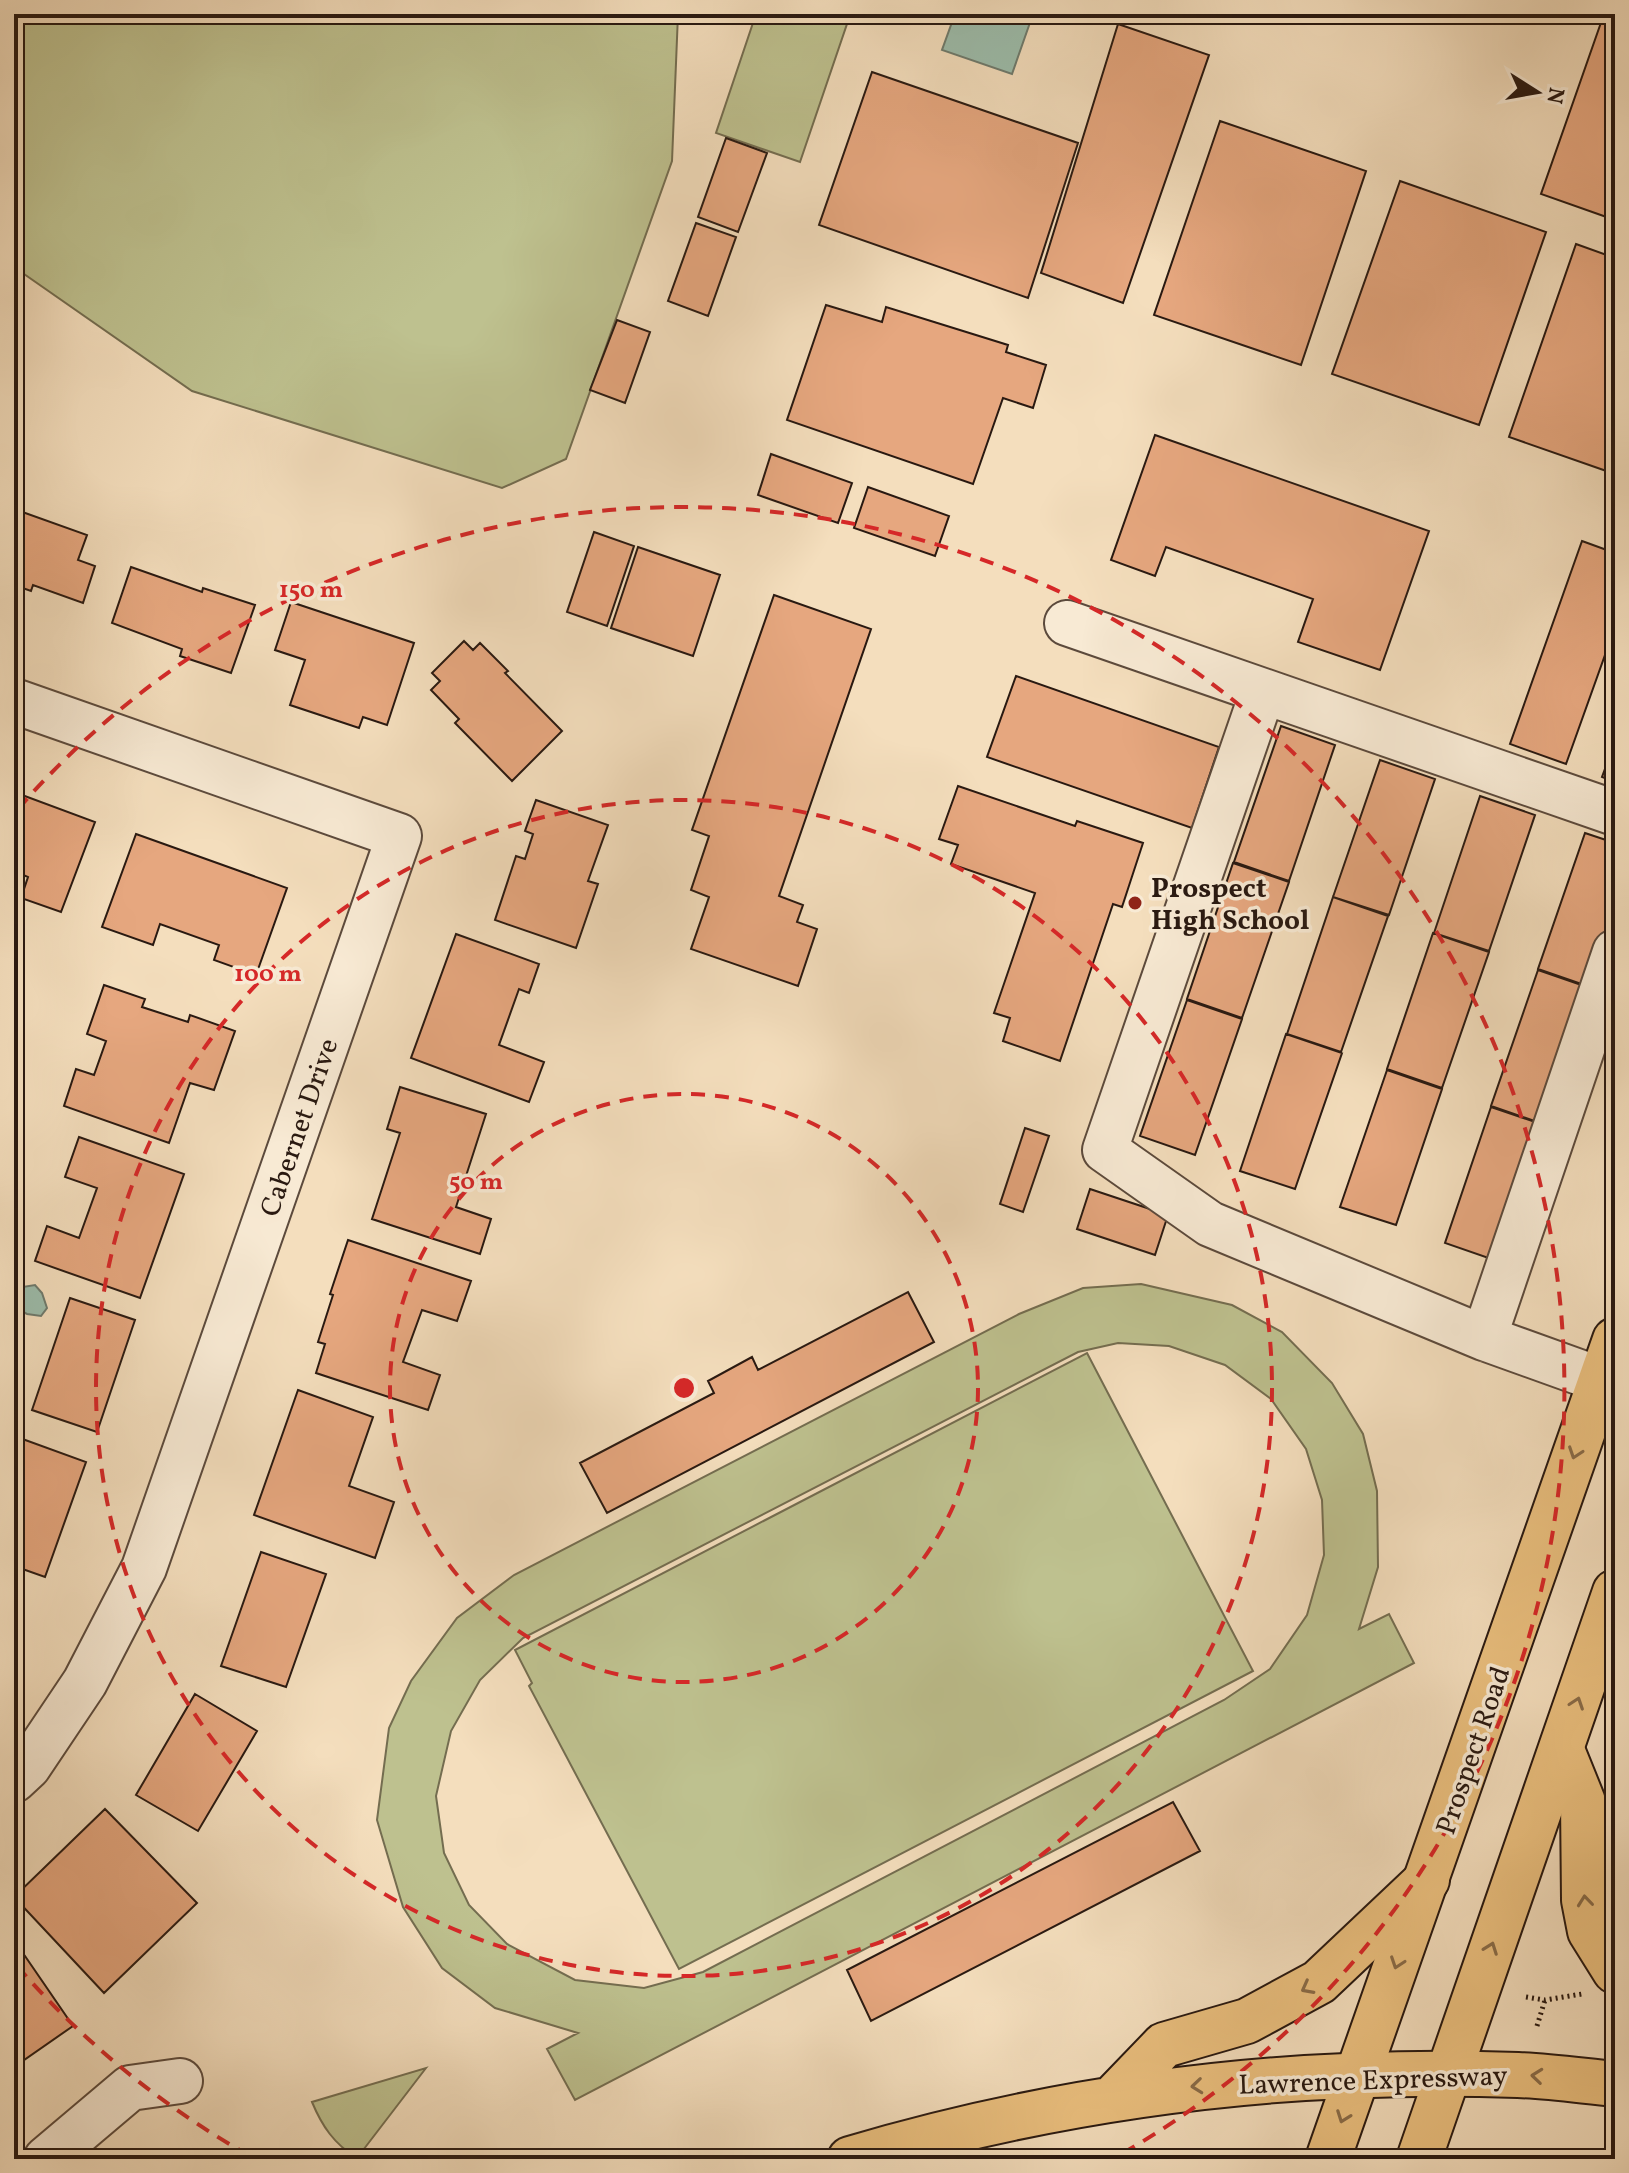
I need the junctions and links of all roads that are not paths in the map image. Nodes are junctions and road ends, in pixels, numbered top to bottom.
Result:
1 (1067, 623) dead end
2 (1263, 691) junction
3 (14, 701) edge
4 (1615, 813) edge
5 (1615, 952) edge
6 (1484, 1338) junction
7 (1608, 1360) edge
8 (1615, 1592) edge
9 (1562, 1750) junction
10 (14, 1780) edge
11 (1427, 1880) junction
12 (1602, 1981) edge
13 (1358, 2075) junction
14 (1447, 2075) junction
15 (180, 2081) dead end
16 (1615, 2084) edge
17 (1114, 2097) junction
18 (46, 2159) edge
19 (850, 2159) edge
20 (1328, 2159) edge
21 (1419, 2159) edge

1 - 2 street
2 - 4 street
2 - 6 street
3 - 10 street, Cabernet Drive
5 - 6 street
6 - 7 street
7 -> 11 main road, Prospect Road
9 -> 8 main road
12 -> 9 main road
14 -> 9 main road
11 -> 13 main road, Prospect Road
11 -> 17 main road
13 - 14 main road, Lawrence Expressway
13 -> 17 main road, Lawrence Expressway
13 -> 20 main road, Prospect Road
16 -> 14 main road, Lawrence Expressway
14 - 21 main road
15 - 18 street
17 - 19 main road, Lawrence Expressway

